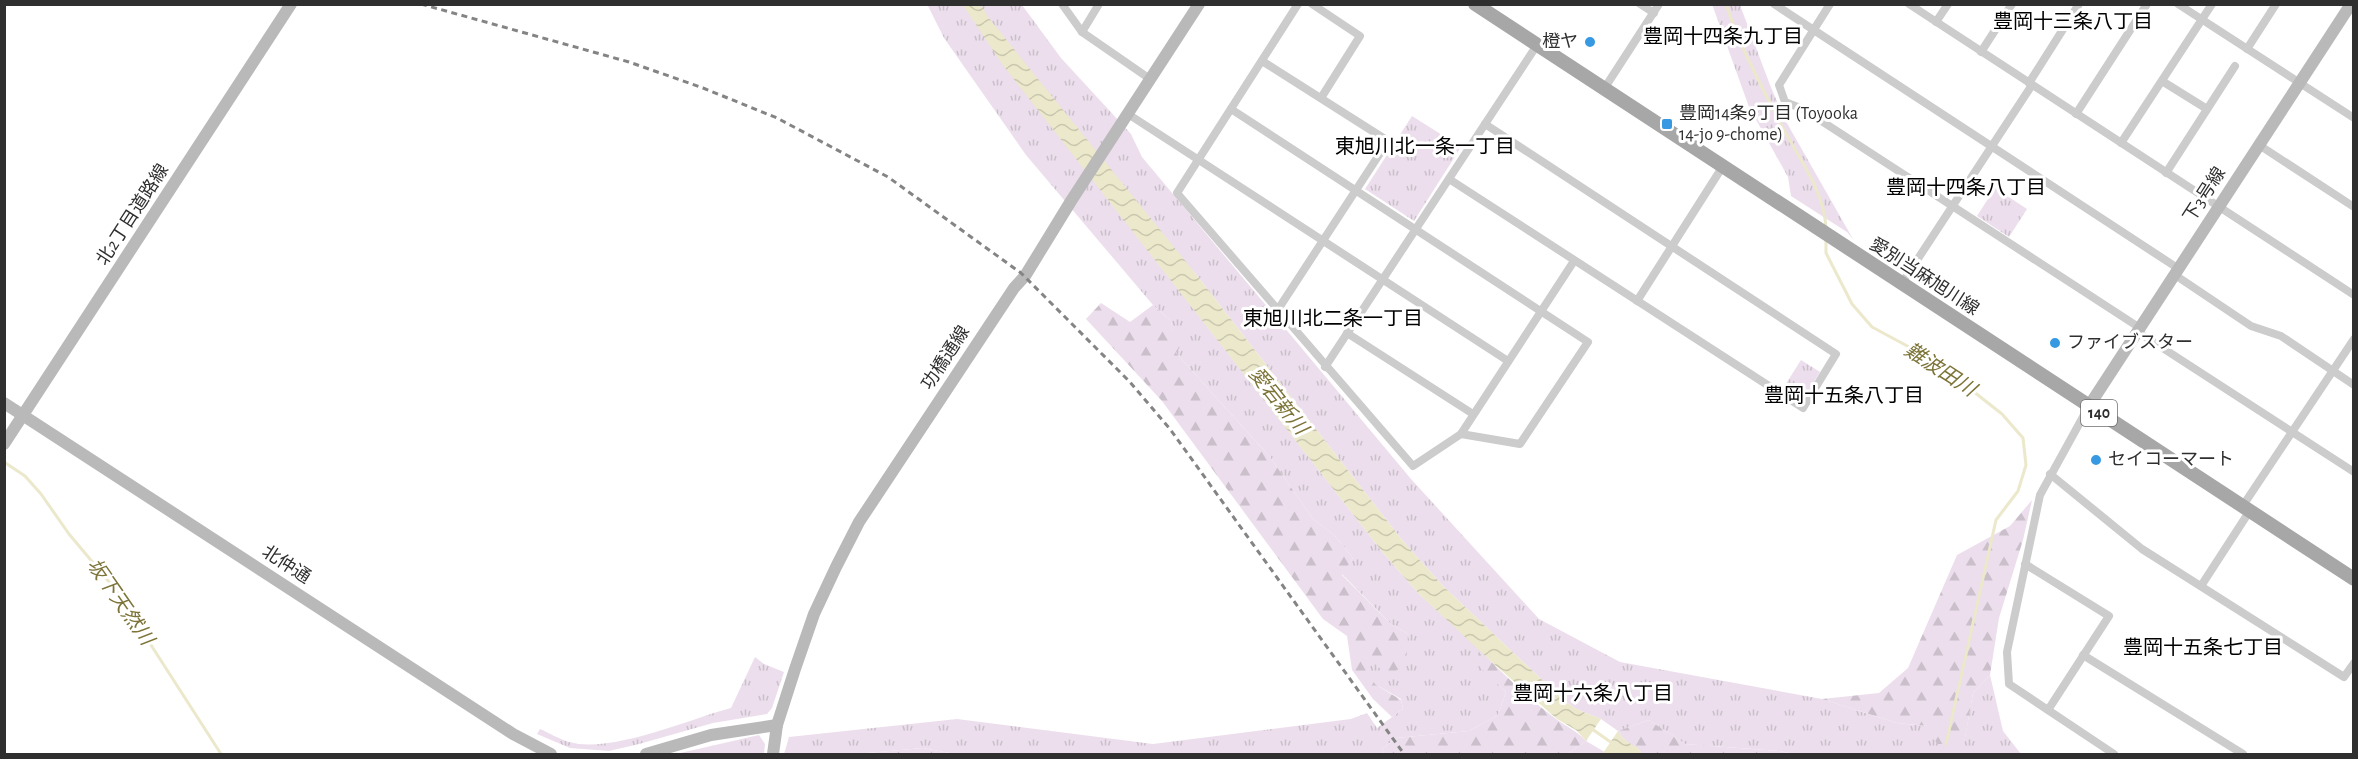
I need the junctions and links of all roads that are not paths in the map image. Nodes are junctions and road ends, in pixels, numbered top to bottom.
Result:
1 (291, 4) edge
2 (1062, 4) edge
3 (1099, 4) edge
4 (1199, 4) edge
5 (1298, 4) edge
6 (1312, 4) edge
7 (1640, 4) edge
8 (1659, 4) edge
9 (1774, 4) edge
10 (1830, 4) edge
11 (1909, 4) edge
12 (1948, 4) edge
13 (2012, 4) edge
14 (2079, 4) edge
15 (2147, 4) edge
16 (2178, 4) edge
17 (2212, 4) edge
18 (2276, 4) edge
19 (2351, 4) edge
20 (1476, 5) edge
21 (1654, 13) junction
22 (2202, 20) junction
23 (1936, 22) junction
24 (1813, 30) junction
25 (1082, 33) junction
26 (1537, 45) junction
27 (2247, 49) junction
28 (1981, 52) junction
29 (1262, 61) junction
30 (2235, 66) dead end
31 (1150, 79) junction
32 (2162, 81) junction
33 (2300, 83) junction
34 (2030, 84) junction
35 (1604, 89) junction
36 (1321, 98) junction
37 (2207, 109) junction
38 (1231, 110) junction
39 (1128, 114) junction
40 (2076, 114) junction
41 (2354, 118) edge
42 (1485, 124) junction
43 (2121, 143) junction
44 (2259, 145) junction
45 (1992, 147) junction
46 (1198, 160) junction
47 (1723, 166) junction
48 (2166, 173) junction
49 (1449, 178) junction
50 (1357, 191) junction
51 (1952, 206) junction
52 (2219, 207) junction
53 (2354, 207) edge
54 (1415, 230) junction
55 (1323, 242) junction
56 (1672, 246) junction
57 (1574, 261) junction
58 (2177, 272) junction
59 (1382, 279) junction
60 (1902, 283) junction
61 (2354, 295) edge
62 (1637, 301) junction
63 (1277, 311) junction
64 (1541, 311) junction
65 (2139, 330) junction
66 (1347, 333) junction
67 (2354, 339) edge
68 (1508, 361) junction
69 (1325, 367) junction
70 (2333, 371) junction
71 (2354, 385) edge
72 (4, 403) edge
73 (2089, 406) junction
74 (1473, 414) junction
75 (23, 416) junction
76 (2293, 432) junction
77 (1461, 434) junction
78 (4, 444) edge
79 (2354, 472) edge
80 (2050, 474) junction
81 (2246, 509) junction
82 (2025, 564) junction
83 (2354, 579) edge
84 (2200, 586) junction
85 (2083, 655) junction
86 (2354, 663) edge
87 (2048, 710) junction
88 (777, 725) junction
89 (551, 754) edge
90 (646, 754) edge
91 (773, 754) edge
92 (2114, 754) edge
93 (2242, 754) edge

1 - 75 street, 北2丁目道路線
2 - 25 street
3 - 25 street
4 - 31 street, 功橋通線
5 - 29 street
6 - 36 street
7 - 21 street
8 - 21 street
9 - 24 street
10 - 24 street
11 - 23 street
12 - 23 street
13 - 28 street
14 - 34 street
15 - 40 street
16 - 22 street
17 - 22 street
18 - 27 street
19 - 33 street, 下3号線
20 - 26 main road, 愛別当麻旭川線 / 140
21 - 35 street
22 - 27 street
22 - 32 street
23 - 28 street
24 - 45 street
24 - 51 street
25 - 31 street
26 - 35 main road, 愛別当麻旭川線 / 140
26 - 42 street
27 - 33 street
28 - 34 street
29 - 36 street
29 - 38 street
30 - 37 street
31 - 39 street, 功橋通線
32 - 37 street
32 - 43 street
33 - 41 street
33 - 44 street, 下3号線
34 - 40 street
34 - 45 street
35 - 47 main road, 愛別当麻旭川線 / 140
36 - 50 street
37 - 48 street
38 - 46 street
38 - 50 street
39 - 46 street
39 - 88 street, 功橋通線
40 - 43 street
42 - 49 street
42 - 56 street
43 - 48 street
44 - 52 street, 下3号線
44 - 53 street
45 - 51 street
45 - 58 street
46 - 55 street
46 - 63 street
47 - 56 street
47 - 60 main road, 愛別当麻旭川線 / 140
48 - 52 street
49 - 54 street
49 - 57 street
50 - 54 street
50 - 55 street
51 - 60 street
51 - 65 street
52 - 58 street, 下3号線
52 - 61 street
54 - 59 street
54 - 64 street
55 - 59 street
55 - 63 street
56 - 62 street
56 - 62 street
57 - 62 street
57 - 64 street
58 - 65 street, 下3号線
58 - 70 street
59 - 66 street
59 - 68 street
60 - 73 main road, 愛別当麻旭川線 / 140
63 - 69 street
64 - 68 street
64 - 77 street
65 - 73 street, 下3号線
65 - 76 street
66 - 69 street
66 - 74 street
67 - 70 street
68 - 74 street
69 - 77 street
70 - 71 street
70 - 76 street
72 - 75 street, 北仲通
73 - 80 street
73 - 81 main road, 愛別当麻旭川線 / 140
74 - 77 street
75 - 78 street, 北2丁目道路線
75 - 89 street, 北仲通
76 - 79 street
76 - 81 street
80 - 82 street
80 - 84 street
81 - 83 main road, 愛別当麻旭川線 / 140
81 - 84 street
82 - 85 street
82 - 87 street
84 - 86 street
85 - 87 street
85 - 93 street
87 - 92 street
88 - 90 street
88 - 91 street, 功橋通線

